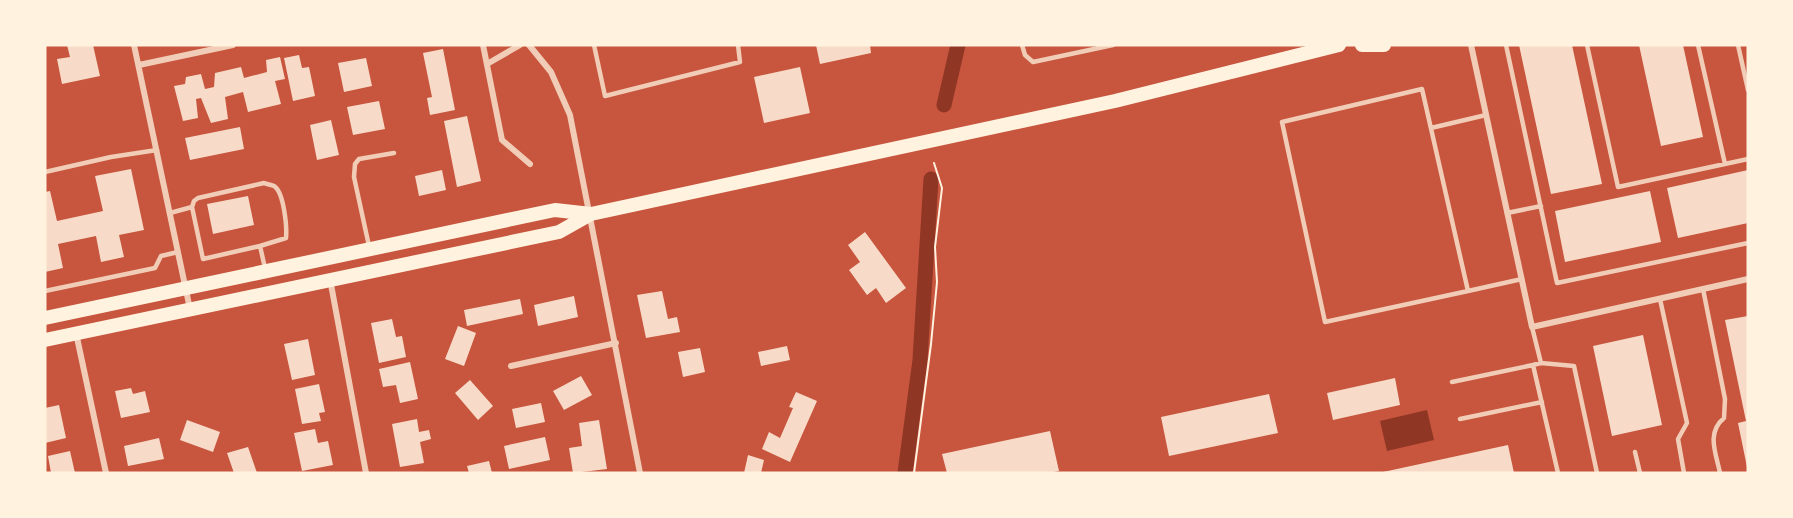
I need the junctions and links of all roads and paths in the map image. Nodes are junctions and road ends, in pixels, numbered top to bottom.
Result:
1 (134, 45) edge
2 (233, 45) edge
3 (483, 45) edge
4 (520, 45) edge
5 (529, 45) edge
6 (594, 45) edge
7 (738, 45) edge
8 (1022, 45) edge
9 (1113, 45) edge
10 (1339, 45) edge
11 (1362, 45) edge
12 (1384, 45) edge
13 (1471, 45) edge
14 (1506, 45) edge
15 (1587, 45) edge
16 (1698, 45) edge
17 (1738, 45) edge
18 (487, 64) junction
19 (139, 65) junction
20 (1748, 90) edge
21 (1486, 115) junction
22 (1431, 128) junction
23 (157, 150) junction
24 (393, 153) dead end
25 (1748, 159) edge
26 (934, 163) dead end
27 (530, 164) dead end
28 (1725, 164) junction
29 (45, 172) edge
30 (1540, 206) junction
31 (192, 207) junction
32 (170, 213) junction
33 (1507, 213) junction
34 (591, 214) junction
35 (1748, 243) edge
36 (260, 246) junction
37 (369, 249) junction
38 (178, 252) junction
39 (265, 271) junction
40 (330, 279) junction
41 (1522, 279) junction
42 (1748, 279) edge
43 (185, 288) junction
44 (1703, 289) junction
45 (45, 291) edge
46 (1467, 291) junction
47 (1660, 298) junction
48 (190, 309) junction
49 (45, 318) edge
50 (1532, 327) junction
51 (76, 333) junction
52 (45, 339) edge
53 (616, 343) junction
54 (1541, 363) junction
55 (1533, 364) junction
56 (511, 366) dead end
57 (1452, 382) dead end
58 (1542, 402) junction
59 (1460, 419) dead end
60 (1635, 452) dead end
61 (106, 473) edge
62 (366, 473) edge
63 (640, 473) edge
64 (914, 473) edge
65 (1558, 473) edge
66 (1597, 473) edge
67 (1640, 473) edge
68 (1684, 473) edge
69 (1720, 473) edge

1 - 19 street
2 - 19 street
3 - 18 street
4 - 18 street
5 - 34 street
6 - 7 lane
8 - 9 lane
10 - 34 main road
11 - 12 main road
13 - 21 street
14 - 30 lane
15 - 28 lane
16 - 28 lane
17 - 20 lane
18 - 27 street
19 - 23 street
21 - 22 lane
21 - 33 street
22 - 46 lane
22 - 46 lane
23 - 29 lane
23 - 32 street
24 - 37 lane
25 - 28 lane
26 - 64 path
30 - 33 lane
30 - 35 lane
31 - 32 lane
31 - 36 lane
31 - 36 lane
32 - 38 street
33 - 41 street
34 - 37 main road
34 - 40 main road
34 - 53 street
36 - 39 lane
37 - 39 main road
38 - 43 street
38 - 45 lane
39 - 43 main road
40 - 48 main road
40 - 62 street
41 - 46 lane
41 - 50 street
42 - 44 street
43 - 48 street
43 - 49 main road
44 - 47 street
44 - 69 lane
47 - 50 street
47 - 68 lane
48 - 51 main road
50 - 54 lane
51 - 52 main road
51 - 61 street
53 - 56 street
53 - 63 street
54 - 55 lane
54 - 66 lane
55 - 57 lane
55 - 58 lane
58 - 59 lane
58 - 65 lane
60 - 67 lane

